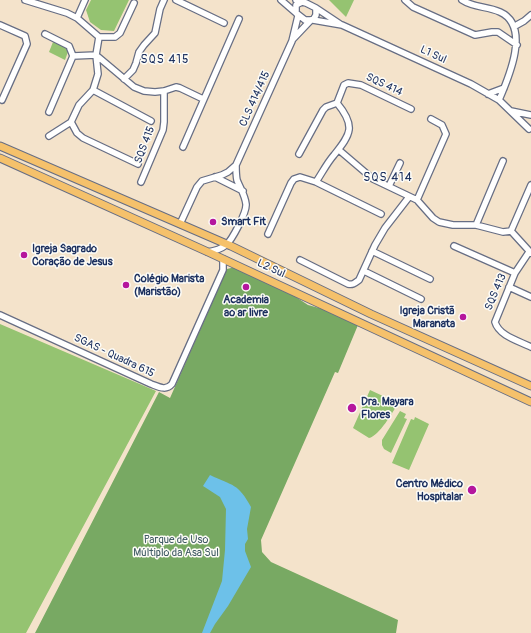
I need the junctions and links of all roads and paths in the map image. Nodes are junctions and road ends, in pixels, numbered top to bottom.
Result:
1 (26, 0) edge
2 (85, 0) edge
3 (164, 0) edge
4 (176, 0) edge
5 (281, 0) edge
6 (405, 0) edge
7 (462, 0) edge
8 (299, 1) edge
9 (134, 3) dead end
10 (316, 8) junction
11 (297, 14) junction
12 (531, 15) edge
13 (77, 18) junction
14 (239, 19) dead end
15 (312, 20) junction
16 (224, 23) dead end
17 (0, 25) edge
18 (342, 25) junction
19 (515, 26) junction
20 (45, 34) dead end
21 (99, 37) junction
22 (292, 41) junction
23 (516, 45) junction
24 (96, 55) junction
25 (73, 56) junction
26 (124, 79) junction
27 (504, 88) junction
28 (93, 90) junction
29 (164, 91) junction
30 (488, 94) junction
31 (203, 99) junction
32 (2, 100) dead end
33 (499, 100) junction
34 (337, 103) junction
35 (411, 109) dead end
36 (511, 111) junction
37 (49, 112) dead end
38 (530, 115) edge
39 (431, 119) dead end
40 (151, 121) dead end
41 (71, 122) junction
42 (530, 130) edge
43 (49, 136) dead end
44 (0, 146) edge
45 (183, 147) dead end
46 (339, 150) junction
47 (299, 154) dead end
48 (0, 158) edge
49 (503, 161) dead end
50 (400, 163) dead end
51 (138, 164) dead end
52 (236, 165) junction
53 (215, 177) junction
54 (142, 182) dead end
55 (316, 182) junction
56 (531, 185) edge
57 (389, 186) junction
58 (243, 191) junction
59 (409, 197) junction
60 (417, 200) junction
61 (140, 208) junction
62 (381, 214) dead end
63 (134, 219) junction
64 (180, 224) junction
65 (476, 225) junction
66 (511, 231) junction
67 (268, 234) dead end
68 (227, 244) junction
69 (454, 246) dead end
70 (372, 251) junction
71 (208, 252) junction
72 (530, 252) edge
73 (223, 260) junction
74 (300, 260) dead end
75 (264, 262) junction
76 (233, 264) junction
77 (223, 270) junction
78 (364, 271) junction
79 (515, 273) junction
80 (258, 275) junction
81 (430, 279) dead end
82 (510, 287) junction
83 (531, 296) edge
84 (421, 299) dead end
85 (0, 315) edge
86 (531, 347) edge
87 (531, 386) edge
88 (531, 402) edge

1 - 13 street
2 - 13 street
3 - 26 street
4 - 16 street
5 - 11 street
6 - 23 street
7 - 19 street
8 - 10 street
8 - 11 street
9 - 21 street
10 - 15 street
10 - 18 street, L1 Sul
11 - 15 street
11 - 22 street, CLS 414/415
12 - 19 street
13 - 21 street
14 - 31 street
15 - 18 street, L1 Sul
15 - 22 street, CLS 414/415
17 - 32 street
18 - 30 street, L1 Sul
19 - 23 street
20 - 25 street
21 - 24 street
22 - 52 street, CLS 414/415
23 - 27 street
24 - 25 street
24 - 26 street
24 - 28 street
25 - 37 street
26 - 29 street
27 - 30 street
27 - 33 street
28 - 40 street, SQS 415
28 - 41 street
29 - 31 street
29 - 54 street, SQS 415
30 - 33 street, L1 Sul
31 - 45 street
33 - 36 street, L1 Sul
34 - 35 street, SQS 414
34 - 46 street
34 - 47 street
36 - 38 street
36 - 42 street, L1 Sul
38 - 42 street
39 - 60 street
41 - 43 street
41 - 51 street, SQS 415
44 - 61 main road, L2 Sul
46 - 55 street
46 - 57 street
48 - 63 main road, L2 Sul
49 - 65 street
50 - 57 street
52 - 53 street
52 - 58 street
53 - 58 street
53 - 64 street
55 - 62 street
55 - 67 street
56 - 66 street
57 - 59 street
58 - 68 street
59 - 60 street
59 - 70 street
60 - 65 street
61 - 63 main road
61 - 64 main road, L2 Sul
63 - 71 main road, L2 Sul
64 - 68 main road, L2 Sul
65 - 66 street
66 - 72 street, SQS 413
68 - 71 street
68 - 75 main road, L2 Sul
69 - 79 street, SQS 413
70 - 78 street
70 - 81 street
71 - 73 main road, L2 Sul
72 - 79 street, SQS 413
73 - 76 main road, L2 Sul
73 - 77 street, SGAS - Quadra 615
74 - 78 street
75 - 80 main road
75 - 87 main road, L2 Sul
76 - 77 street
76 - 80 main road, L2 Sul
77 - 85 street, SGAS - Quadra 615
78 - 84 street
79 - 82 street, SQS 413
80 - 88 main road, L2 Sul
82 - 83 street
82 - 86 street, SQS 413

